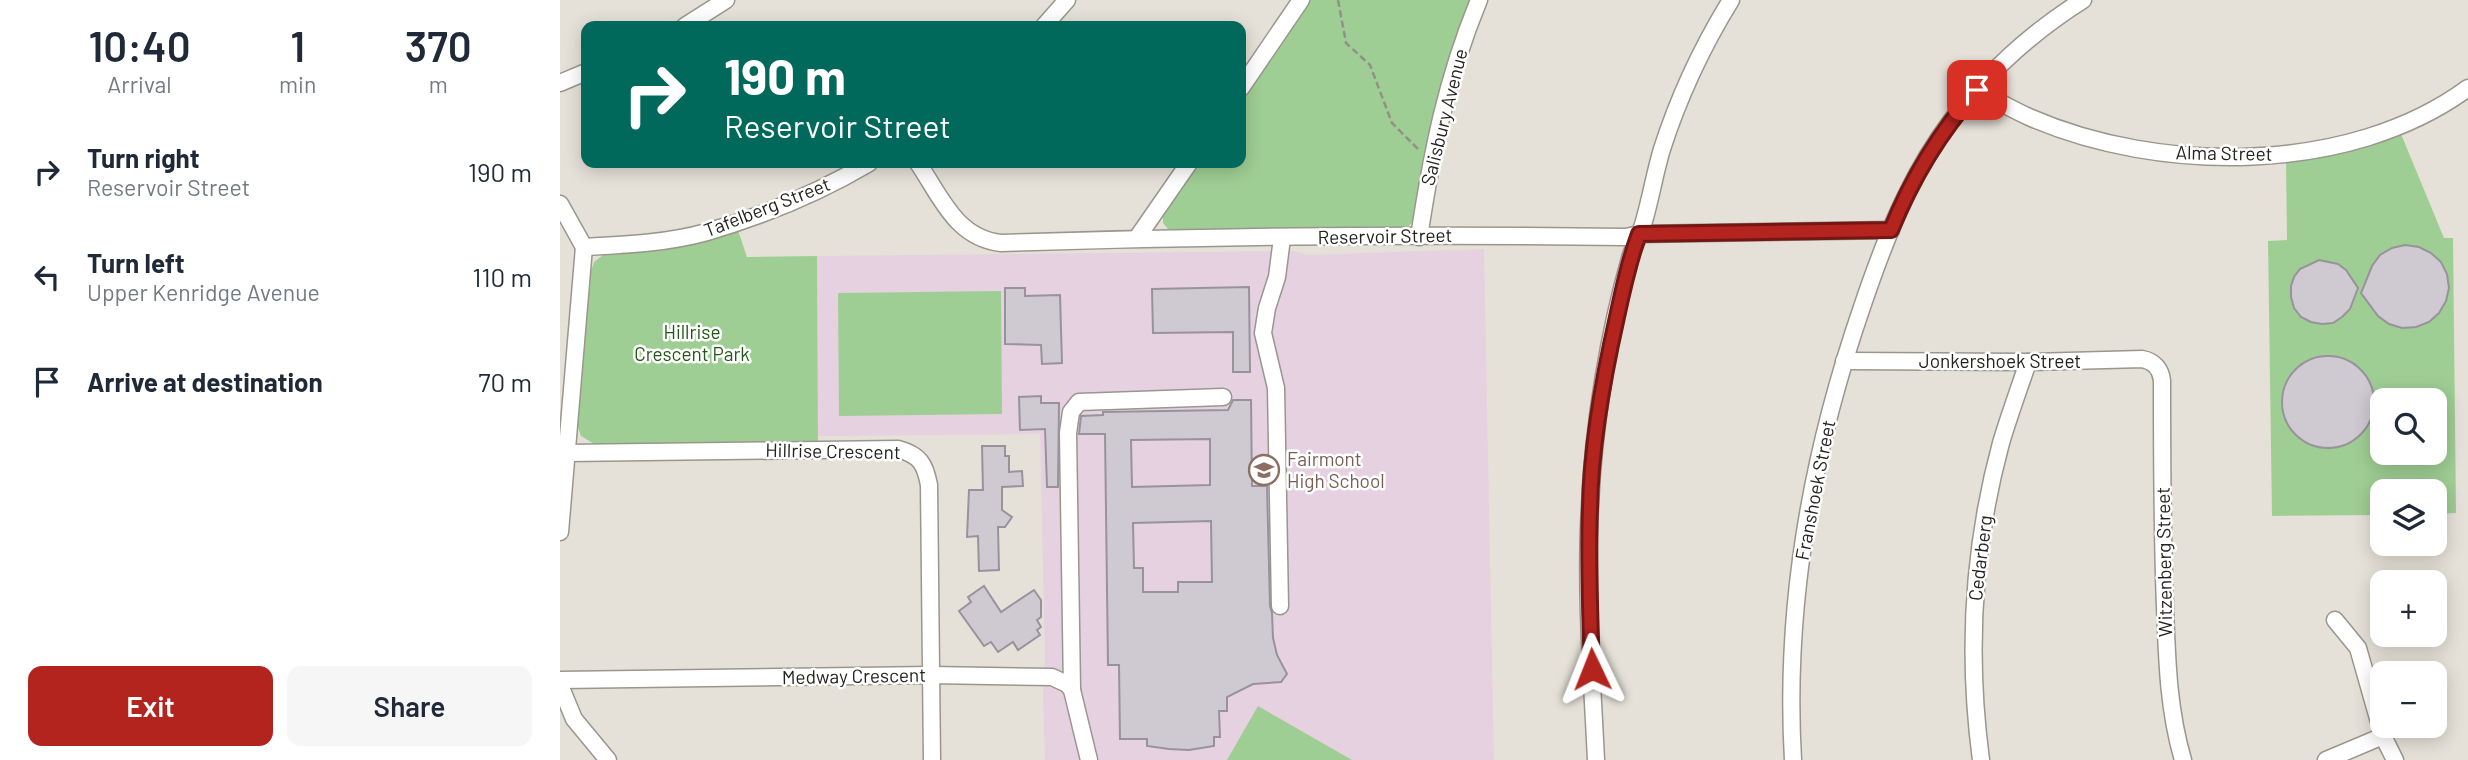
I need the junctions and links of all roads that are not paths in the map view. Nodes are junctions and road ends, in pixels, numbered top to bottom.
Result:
1 (726, 0) edge
2 (1068, 0) edge
3 (1301, 0) edge
4 (1479, 0) edge
5 (1731, 0) edge
6 (2083, 0) edge
7 (693, 21) edge
8 (1049, 21) edge
9 (581, 74) edge
10 (1246, 81) edge
11 (560, 83) edge
12 (2468, 88) edge
13 (1977, 90) junction
14 (860, 168) edge
15 (921, 168) edge
16 (1186, 168) edge
17 (560, 204) edge
18 (1891, 230) junction
19 (1639, 234) junction
20 (1419, 237) junction
21 (1137, 238) junction
22 (1282, 238) junction
23 (584, 247) junction
24 (1844, 361) junction
25 (2028, 362) junction
26 (2155, 365) joint
27 (1223, 397) dead end
28 (567, 453) junction
29 (560, 532) edge
30 (1280, 606) dead end
31 (2335, 620) dead end
32 (931, 675) junction
33 (560, 682) edge
34 (1072, 690) junction
35 (2370, 690) edge
36 (2378, 738) edge
37 (2384, 738) edge
38 (608, 760) edge
39 (932, 760) edge
40 (1089, 760) edge
41 (1596, 760) edge
42 (1793, 760) edge
43 (1981, 760) edge
44 (2183, 760) edge
45 (2326, 760) edge
46 (2395, 760) edge

1 - 7 street
2 - 8 street
3 - 10 street
4 - 20 street, Salisbury Avenue
5 - 19 street
6 - 13 street, Franshoek Street
9 - 11 street
12 - 13 street, Alma Street
13 - 18 street, Franshoek Street
14 - 23 street, Tafelberg Street
15 - 21 street, Reservoir Street
16 - 21 street
17 - 23 street
18 - 19 street, Reservoir Street
18 - 24 street, Franshoek Street
19 - 20 street, Reservoir Street
19 - 41 street
20 - 22 street, Reservoir Street
21 - 22 street, Reservoir Street
22 - 30 street
23 - 28 street
24 - 25 street, Jonkershoek Street
24 - 42 street, Franshoek Street
25 - 26 street, Jonkershoek Street
25 - 43 street, Cedarberg
26 - 44 street, Witzenberg Street
27 - 34 street
28 - 29 street
28 - 32 street, Hillrise Crescent
31 - 35 street
32 - 33 street, Medway Crescent
32 - 34 street, Medway Crescent
32 - 39 street, Hillrise Crescent
33 - 38 street
34 - 40 street
36 - 45 street
37 - 46 street

